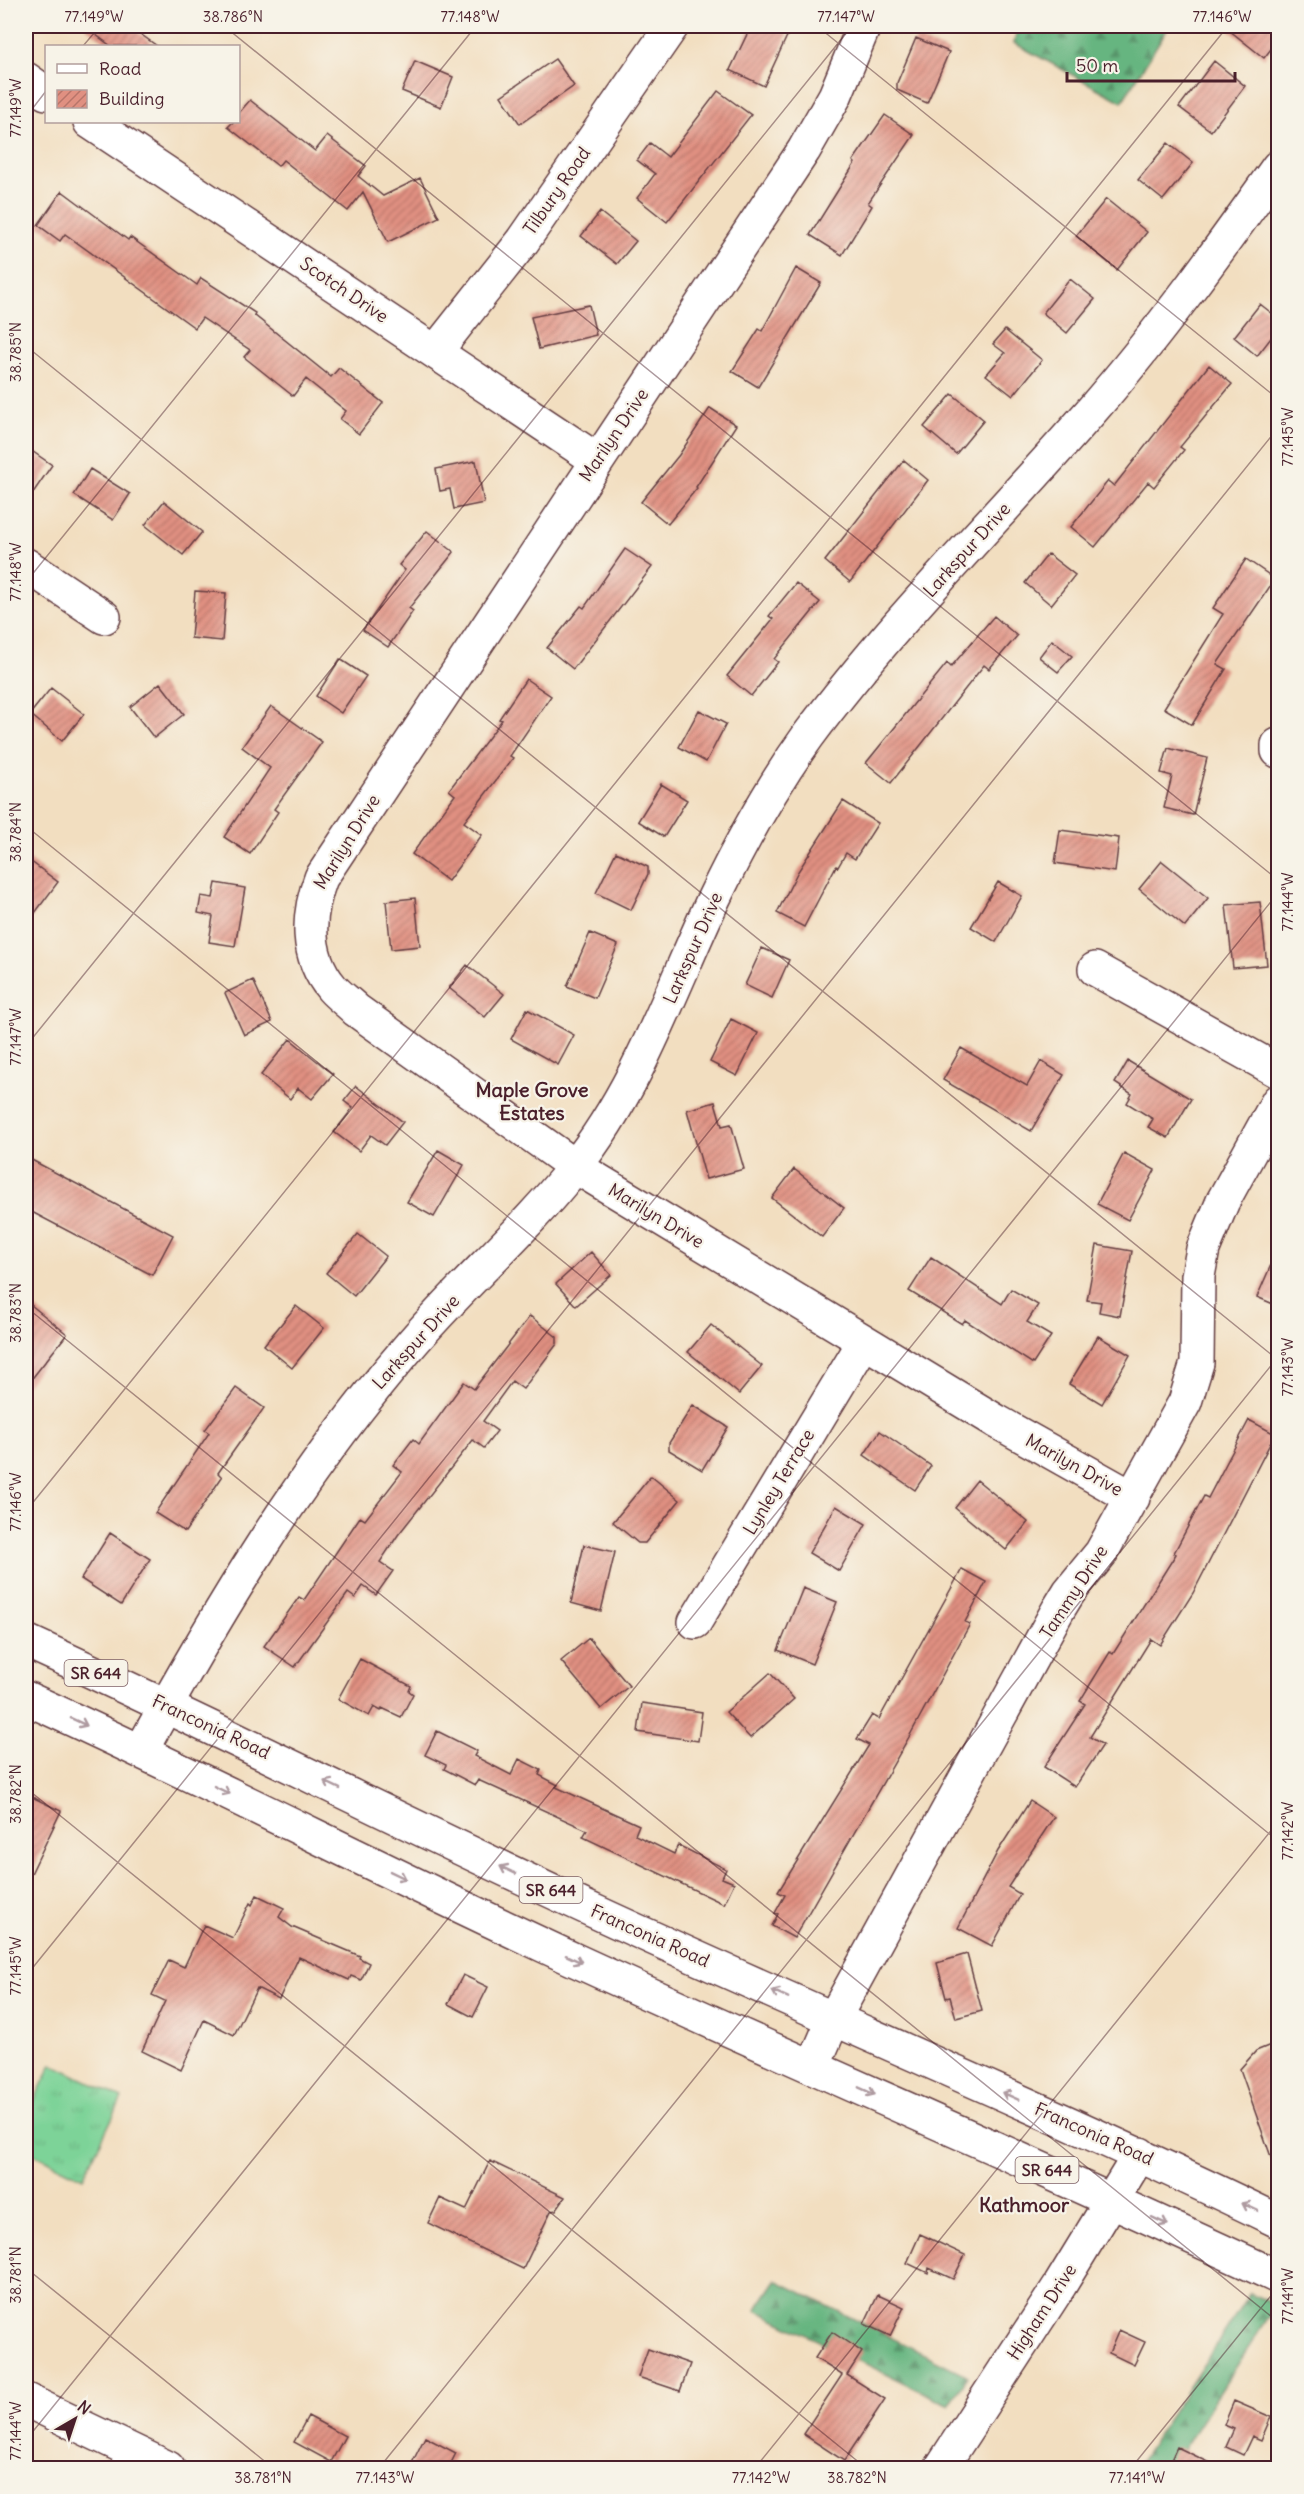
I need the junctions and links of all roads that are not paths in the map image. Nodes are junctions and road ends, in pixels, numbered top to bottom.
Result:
1 (672, 26) edge
2 (864, 26) edge
3 (26, 79) edge
4 (45, 92) edge
5 (92, 123) edge
6 (1278, 167) edge
7 (436, 351) junction
8 (597, 460) junction
9 (26, 565) edge
10 (104, 617) dead end
11 (1278, 745) edge
12 (1278, 752) edge
13 (1095, 969) dead end
14 (1278, 1071) edge
15 (1278, 1101) edge
16 (576, 1167) junction
17 (864, 1342) junction
18 (1133, 1498) junction
19 (695, 1622) dead end
20 (26, 1641) edge
21 (26, 1698) edge
22 (166, 1705) junction
23 (141, 1751) junction
24 (834, 2018) junction
25 (813, 2067) junction
26 (1140, 2154) junction
27 (1113, 2199) junction
28 (1278, 2221) edge
29 (1278, 2277) edge
30 (26, 2400) edge
31 (168, 2469) edge
32 (941, 2469) edge

1 - 7 street, Tilbury Road
2 - 8 street, Marilyn Drive
3 - 4 street
5 - 7 street, Scotch Drive
6 - 16 street, Larkspur Drive
7 - 8 street, Scotch Drive
8 - 16 street, Marilyn Drive
9 - 10 street
11 - 12 street
13 - 14 street
15 - 18 street, Tammy Drive
16 - 17 street, Marilyn Drive
16 - 22 street, Larkspur Drive
17 - 18 street, Marilyn Drive
17 - 19 street, Lynley Terrace
18 - 24 street, Tammy Drive
20 - 22 street, Franconia Road / SR 644
21 -> 23 street, SR 644
22 - 23 street, Larkspur Drive
24 -> 22 street, Franconia Road / SR 644
23 -> 25 street, SR 644
24 - 25 street, Tammy Drive
26 -> 24 street, Franconia Road / SR 644
25 -> 27 street, SR 644
26 - 27 street, Higham Drive
28 -> 26 street, Franconia Road / SR 644
27 -> 29 street, SR 644
27 - 32 street, Higham Drive
30 - 31 street

